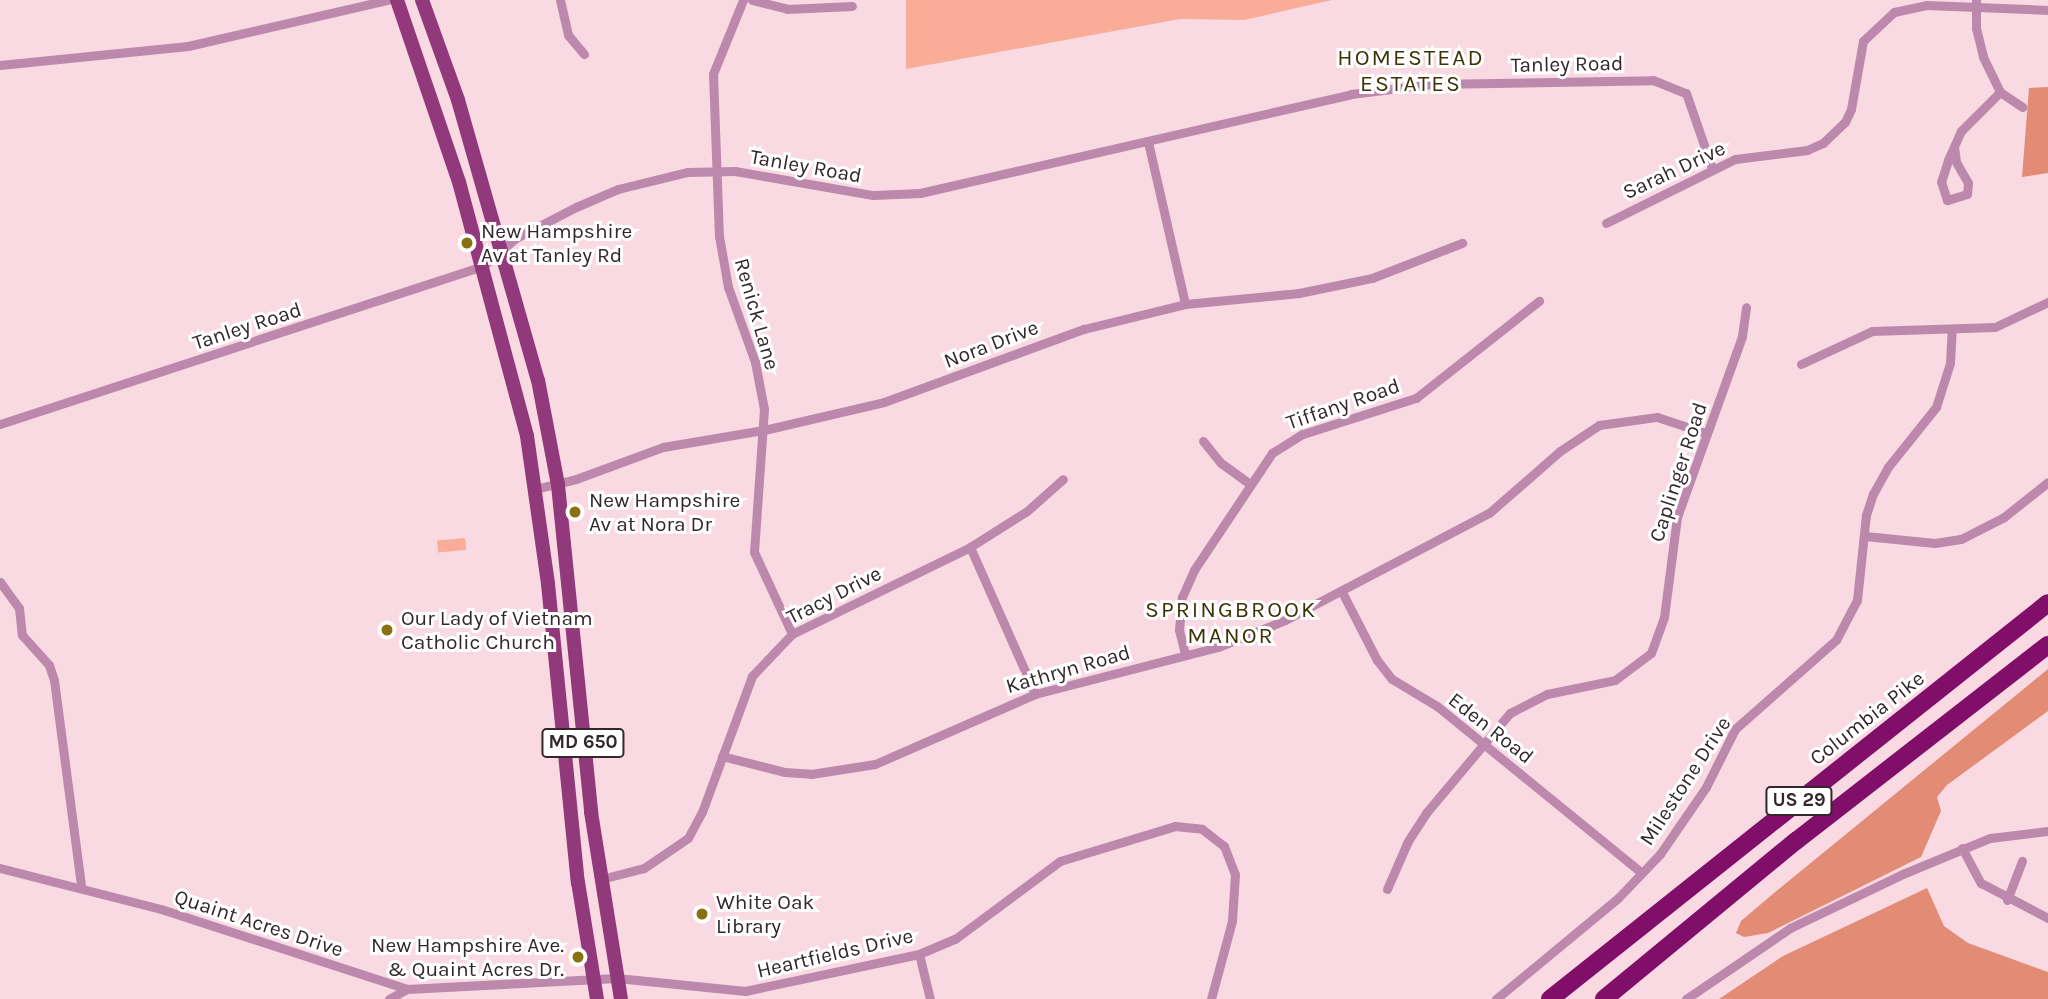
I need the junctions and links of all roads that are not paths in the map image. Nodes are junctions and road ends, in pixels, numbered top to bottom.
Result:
1 (387, 0) edge
2 (397, 0) edge
3 (422, 0) edge
4 (560, 0) edge
5 (743, 0) edge
6 (751, 0) edge
7 (834, 4) edge
8 (1976, 4) edge
9 (852, 6) dead end
10 (2048, 10) edge
11 (584, 54) dead end
12 (0, 65) edge
13 (2000, 92) junction
14 (2022, 107) dead end
15 (1148, 142) junction
16 (1954, 148) junction
17 (1712, 168) junction
18 (717, 171) junction
19 (1606, 223) dead end
20 (1462, 243) dead end
21 (502, 251) junction
22 (483, 266) junction
23 (1539, 301) dead end
24 (2048, 302) edge
25 (1185, 304) junction
26 (1746, 307) dead end
27 (1952, 330) junction
28 (1801, 364) dead end
29 (0, 424) edge
30 (764, 430) junction
31 (1706, 433) junction
32 (1203, 441) dead end
33 (1063, 479) dead end
34 (2048, 482) edge
35 (1249, 483) junction
36 (558, 485) junction
37 (535, 489) junction
38 (1865, 536) junction
39 (970, 547) junction
40 (0, 582) edge
41 (1342, 592) junction
42 (2048, 603) edge
43 (792, 634) junction
44 (2048, 645) edge
45 (1185, 654) junction
46 (1035, 694) junction
47 (583, 742) junction
48 (1483, 743) junction
49 (562, 744) junction
50 (722, 756) junction
51 (2048, 831) edge
52 (1962, 848) junction
53 (2022, 861) dead end
54 (0, 868) edge
55 (1642, 873) junction
56 (601, 878) junction
57 (81, 886) junction
58 (1387, 889) dead end
59 (2007, 900) junction
60 (2048, 918) edge
61 (919, 954) junction
62 (617, 978) junction
63 (594, 979) junction
64 (407, 989) junction
65 (389, 999) edge
66 (597, 999) edge
67 (621, 999) edge
68 (930, 999) edge
69 (1211, 999) edge
70 (1496, 999) edge
71 (1550, 999) edge
72 (1604, 999) edge
73 (1686, 999) edge

1 - 12 street
2 - 22 main road, MD 650
3 - 21 main road, MD 650
4 - 11 street
5 - 18 street, Renick Lane
6 - 7 street
7 - 9 street
8 - 10 street, Sarah Drive
8 - 13 street
8 - 17 street, Sarah Drive
13 - 14 street
13 - 16 street
15 - 17 street, Tanley Road
15 - 18 street, Tanley Road
15 - 25 street
16 - 16 street
17 - 19 street, Sarah Drive
18 - 21 street, Tanley Road
18 - 30 street, Renick Lane
20 - 25 street, Nora Drive
21 - 22 street, Tanley Road
21 - 36 main road, MD 650
22 - 29 street, Tanley Road
22 - 37 main road, MD 650
23 - 35 street, Tiffany Road
24 - 27 street
25 - 30 street, Nora Drive
26 - 31 street, Caplinger Road
27 - 28 street
27 - 38 street, Milestone Drive
30 - 36 street, Nora Drive
30 - 43 street, Renick Lane
31 - 41 street, Kathryn Road
31 - 48 street, Caplinger Road
32 - 35 street
33 - 39 street, Tracy Drive
34 - 38 street
35 - 45 street, Tiffany Road
36 - 37 street, Nora Drive
36 - 47 main road, MD 650
37 - 49 main road, MD 650
38 - 55 street, Milestone Drive
39 - 43 street, Tracy Drive
39 - 46 street
40 - 57 street
41 - 45 street, Kathryn Road
41 - 48 street, Eden Road
42 - 71 highway, Columbia Pike / US 29
43 - 50 street, Tracy Drive
44 - 72 highway, US 29
45 - 46 street, Kathryn Road
46 - 50 street, Kathryn Road
47 - 49 main road
47 - 56 main road, MD 650
48 - 55 street, Eden Road
48 - 58 street, Caplinger Road
49 - 63 main road, MD 650
50 - 56 street, Tracy Drive
51 - 52 street
52 - 59 street
52 - 73 street
53 - 59 street
54 - 57 street, Quaint Acres Drive
55 - 70 street, Milestone Drive
56 - 62 main road, MD 650
57 - 64 street, Quaint Acres Drive
59 - 60 street
61 - 62 street, Heartfields Drive
61 - 68 street
61 - 69 street, Heartfields Drive
62 - 63 street, Heartfields Drive
62 - 67 main road, MD 650
63 - 64 street, Quaint Acres Drive
63 - 66 main road, MD 650
64 - 65 street

